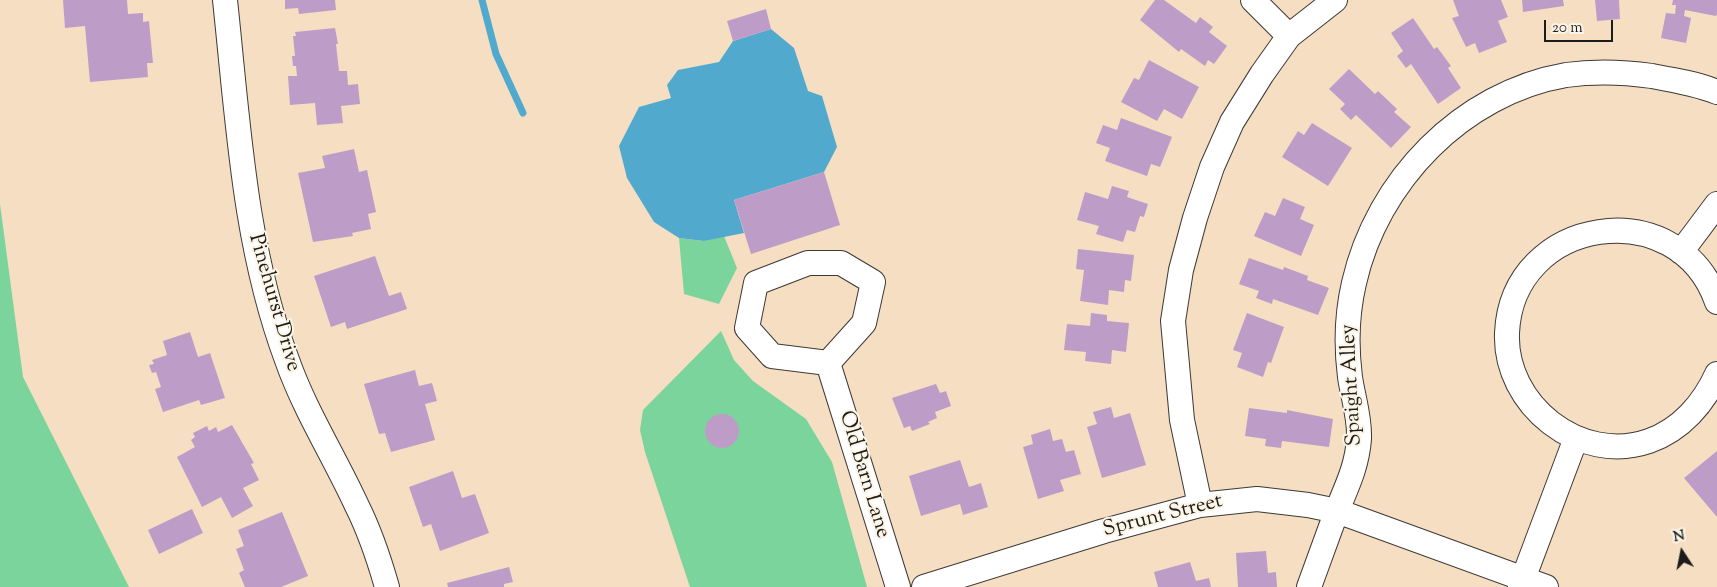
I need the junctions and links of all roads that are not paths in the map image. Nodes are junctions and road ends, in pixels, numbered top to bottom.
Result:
1 (225, 0) edge
2 (1253, 0) edge
3 (1335, 0) edge
4 (1289, 36) junction
5 (1717, 92) edge
6 (1717, 204) edge
7 (1681, 252) junction
8 (1717, 302) edge
9 (828, 363) junction
10 (1717, 374) edge
11 (1576, 438) junction
12 (1200, 505) junction
13 (1337, 511) junction
14 (1522, 583) edge
15 (387, 587) edge
16 (898, 587) edge
17 (924, 587) edge
18 (1309, 587) edge
19 (1546, 587) edge

1 - 15 street, Pinehurst Drive
2 - 4 street
3 - 4 street
4 - 12 street
5 - 13 street, Spaight Alley
6 - 7 street
7 - 8 street
7 - 11 street
9 - 9 street
9 - 16 street, Old Barn Lane
10 - 11 street
11 - 14 street
12 - 13 street, Sprunt Street
12 - 17 street, Sprunt Street
13 - 14 street, Sprunt Street
13 - 18 street, Spaight Alley
14 - 19 street, Sprunt Street

